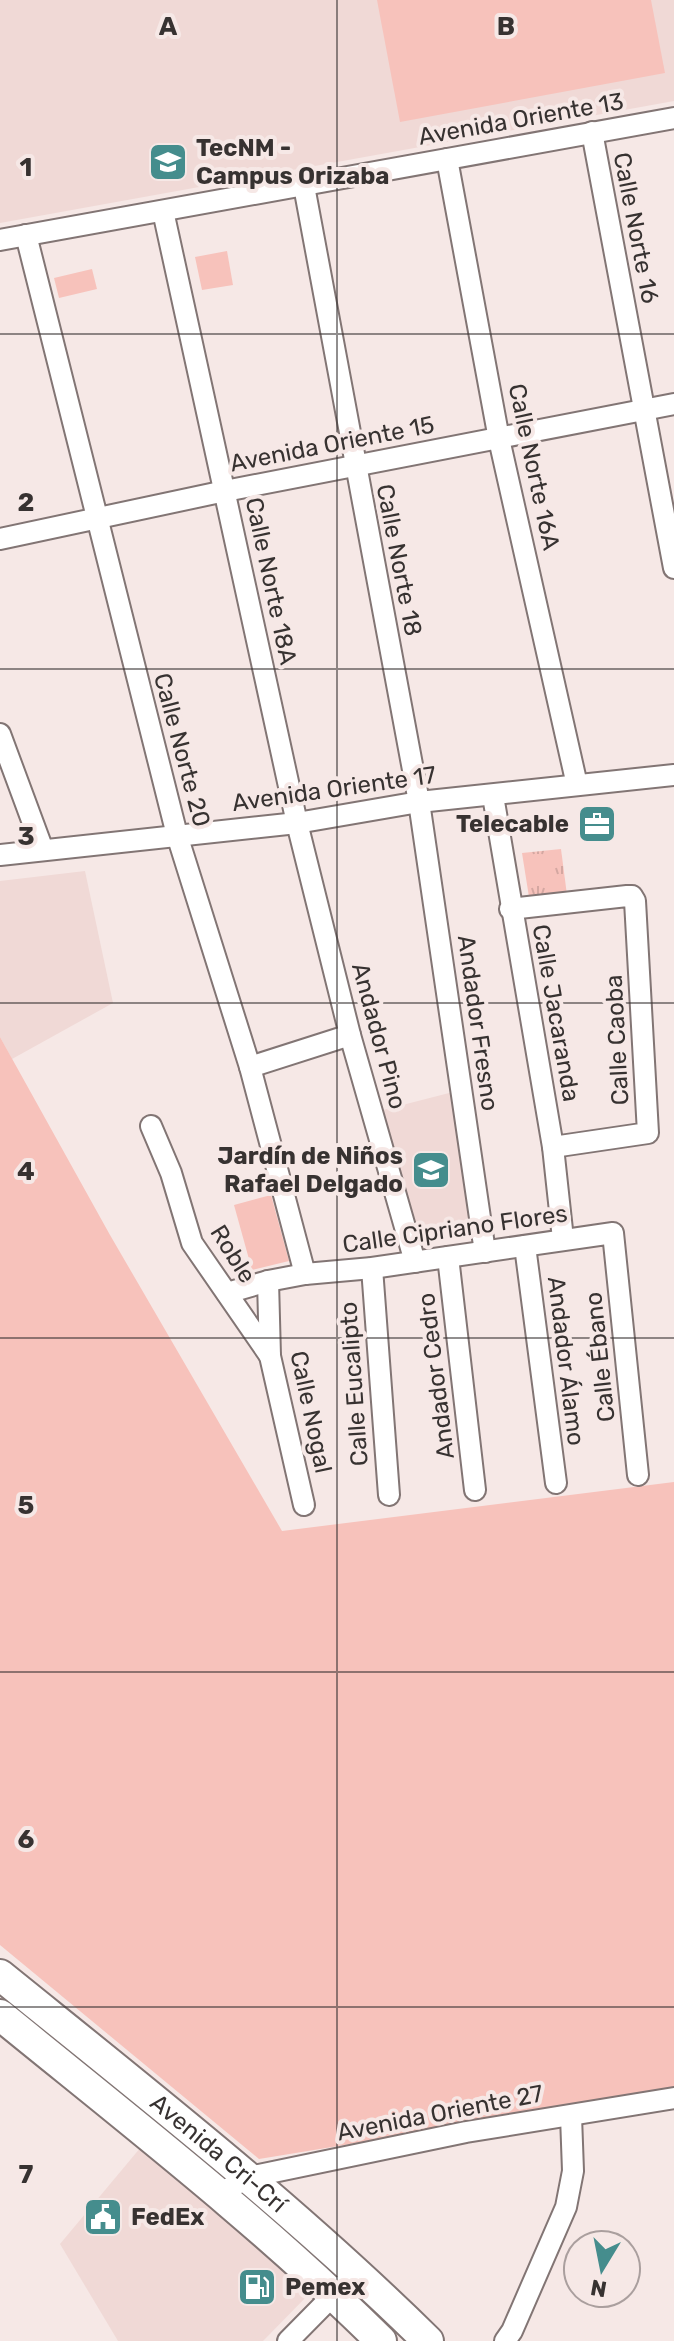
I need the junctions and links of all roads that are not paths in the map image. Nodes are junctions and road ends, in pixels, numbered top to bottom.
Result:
1 (674, 118) edge
2 (592, 132) junction
3 (447, 159) junction
4 (304, 186) junction
5 (163, 211) junction
6 (26, 235) junction
7 (0, 240) edge
8 (674, 404) edge
9 (644, 410) junction
10 (499, 439) junction
11 (354, 467) junction
12 (225, 491) junction
13 (96, 520) junction
14 (0, 539) edge
15 (674, 568) edge
16 (0, 734) edge
17 (674, 775) edge
18 (577, 785) junction
19 (493, 796) junction
20 (419, 802) junction
21 (297, 823) junction
22 (177, 835) junction
23 (43, 850) junction
24 (0, 855) edge
25 (510, 909) junction
26 (350, 1035) junction
27 (250, 1067) junction
28 (151, 1126) dead end
29 (553, 1147) junction
30 (613, 1233) joint
31 (563, 1239) junction
32 (525, 1246) junction
33 (485, 1252) junction
34 (448, 1257) junction
35 (415, 1262) junction
36 (372, 1268) junction
37 (305, 1274) junction
38 (268, 1281) junction
39 (227, 1293) junction
40 (270, 1356) junction
41 (638, 1475) dead end
42 (556, 1483) dead end
43 (475, 1490) dead end
44 (389, 1495) dead end
45 (304, 1505) dead end
46 (0, 1975) edge
47 (0, 2015) edge
48 (674, 2098) edge
49 (571, 2116) junction
50 (249, 2177) junction
51 (219, 2194) junction
52 (356, 2272) junction
53 (335, 2295) junction
54 (288, 2341) edge
55 (381, 2341) edge
56 (428, 2341) edge
57 (505, 2341) edge

1 - 2 street, Avenida Oriente 13
2 - 3 street, Avenida Oriente 13
2 - 9 street, Calle Norte 16
3 - 4 street, Avenida Oriente 13
3 - 10 street, Calle Norte 16A
4 - 5 street, Avenida Oriente 13
4 - 11 street, Calle Norte 18
5 - 6 street, Avenida Oriente 13
5 - 12 street, Calle Norte 18A
6 - 7 street, Avenida Oriente 13
6 - 13 street, Calle Norte 20
8 - 9 street, Avenida Oriente 15
9 - 10 street, Avenida Oriente 15
9 - 15 street, Calle Norte 16
10 - 11 street, Avenida Oriente 15
10 - 18 street, Calle Norte 16A
11 - 12 street, Avenida Oriente 15
11 - 20 street, Calle Norte 18
12 - 13 street, Avenida Oriente 15
12 - 21 street, Calle Norte 18A
13 - 14 street, Avenida Oriente 15
13 - 22 street, Calle Norte 20
16 - 23 street
17 - 18 street, Avenida Oriente 17
18 - 19 street, Avenida Oriente 17
19 - 20 street, Avenida Oriente 17
19 - 25 street, Calle Jacaranda
20 - 21 street, Avenida Oriente 17
20 - 33 street, Andador Fresno
21 - 22 street, Avenida Oriente 17
21 - 26 street, Andador Pino
22 - 23 street, Avenida Oriente 17
22 - 27 street, Calle Norte 20
23 - 24 street, Avenida Oriente 17
25 - 29 street, Calle Jacaranda
25 - 29 street, Calle Caoba
26 - 27 street
26 - 35 street, Andador Pino
27 - 37 street, Calle Norte 20
28 - 39 street, Roble
29 - 31 street, Calle Jacaranda
30 - 31 street, Calle Cipriano Flores
30 - 41 street, Calle Ébano
31 - 32 street, Calle Cipriano Flores
32 - 33 street, Calle Cipriano Flores
32 - 42 street, Andador Álamo
33 - 34 street, Calle Cipriano Flores
34 - 35 street, Calle Cipriano Flores
34 - 43 street, Andador Cedro
35 - 36 street, Calle Cipriano Flores
36 - 37 street, Calle Cipriano Flores
36 - 44 street, Calle Eucalipto
37 - 38 street, Calle Cipriano Flores
38 - 39 street, Calle Cipriano Flores
38 - 40 street, Calle Nogal
39 - 40 street, Roble
40 - 45 street, Calle Nogal
46 - 50 main road, Avenida Cri-Crí
47 - 51 main road, Avenida Cri-Crí
48 - 49 street, Avenida Oriente 27
49 - 50 street, Avenida Oriente 27
49 - 57 street
50 - 51 street, Avenida Oriente 27
50 - 52 main road, Avenida Cri-Crí
51 - 53 main road, Avenida Cri-Crí
52 - 53 street
52 - 56 main road, Avenida Cri-Crí
53 - 54 street
53 - 55 main road, Avenida Cri-Crí

